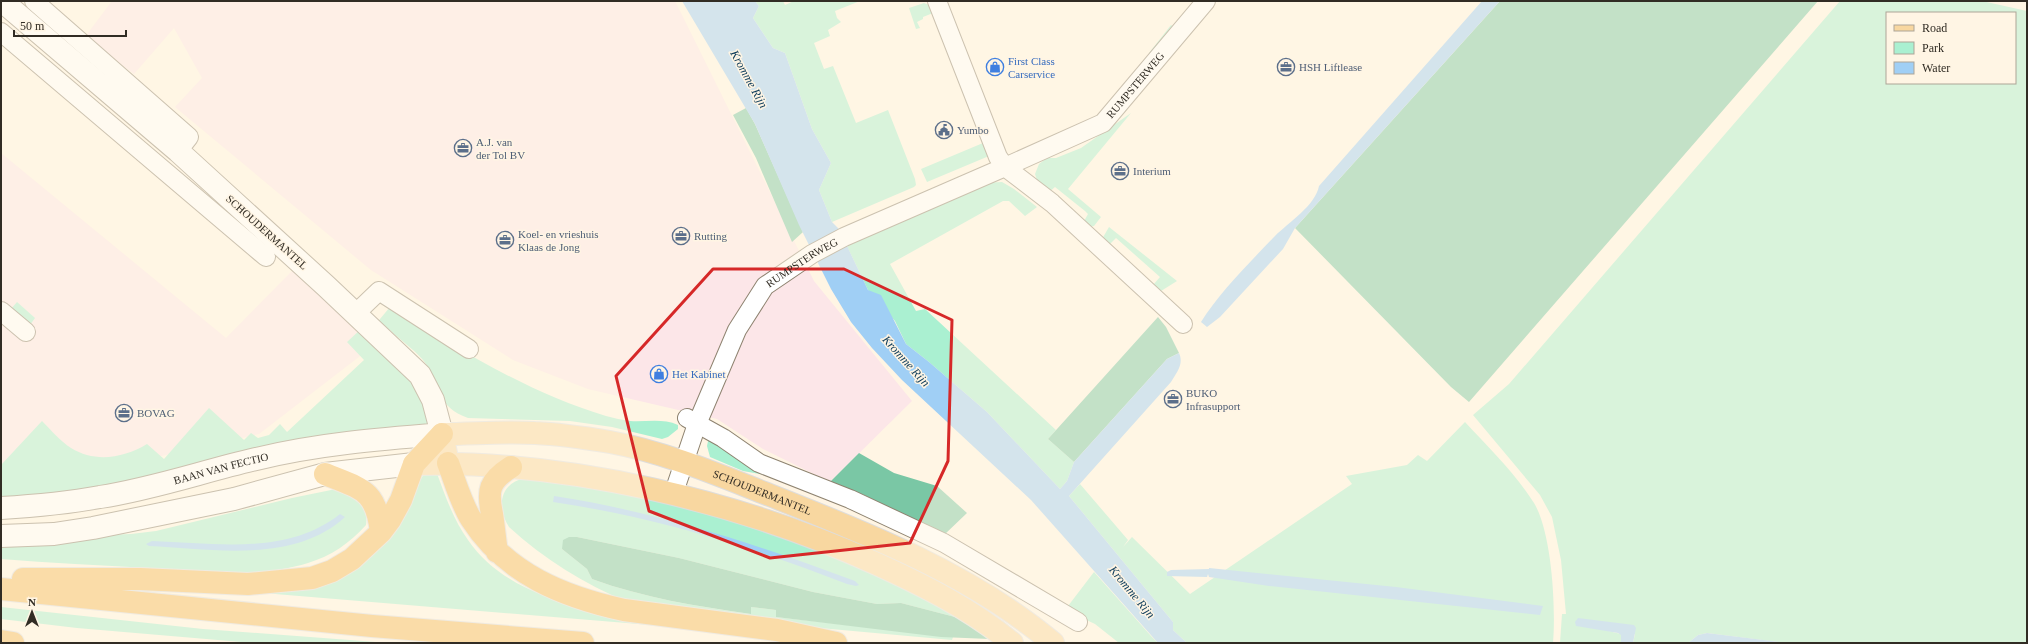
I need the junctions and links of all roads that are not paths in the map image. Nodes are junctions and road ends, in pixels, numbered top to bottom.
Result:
1 (2, 1) edge
2 (34, 1) edge
3 (937, 1) edge
4 (1206, 1) edge
5 (1, 32) edge
6 (119, 99) junction
7 (103, 119) junction
8 (178, 151) junction
9 (1005, 166) junction
10 (266, 257) dead end
11 (1, 311) edge
12 (355, 314) junction
13 (1183, 324) dead end
14 (26, 332) dead end
15 (469, 349) dead end
16 (691, 421) junction
17 (442, 434) junction
18 (684, 462) junction
19 (448, 463) junction
20 (414, 464) junction
21 (510, 467) junction
22 (324, 474) junction
23 (673, 495) junction
24 (1, 508) edge
25 (381, 532) junction
26 (1, 536) edge
27 (497, 553) junction
28 (1, 580) edge
29 (1, 589) edge
30 (1078, 622) dead end
31 (1, 642) edge
32 (13, 643) edge
33 (583, 643) edge
34 (836, 643) edge
35 (1012, 643) edge
36 (1053, 643) edge

1 - 6 main road, SCHOUDERMANTEL
2 - 8 street
3 - 9 street
4 - 9 street, RUMPSTERWEG
5 - 7 street, SCHOUDERMANTEL
6 - 7 street
6 - 8 main road, SCHOUDERMANTEL
7 - 10 street, SCHOUDERMANTEL
8 - 12 main road, SCHOUDERMANTEL
9 - 13 street
9 - 16 street, RUMPSTERWEG
11 - 14 street
12 - 15 street
12 - 17 main road, SCHOUDERMANTEL
16 - 18 street, RUMPSTERWEG
16 - 30 street
17 - 18 main road, SCHOUDERMANTEL
17 - 19 main road, SCHOUDERMANTEL
17 - 20 highway
17 - 24 main road, BAAN VAN FECTIO
18 - 23 street, RUMPSTERWEG
18 - 36 main road, SCHOUDERMANTEL
19 - 20 main road
19 - 21 main road
19 - 27 highway
20 - 22 main road
20 - 25 highway
21 - 23 main road
21 - 27 highway
22 - 25 highway
22 - 26 main road
23 - 35 main road
25 - 28 highway
27 - 34 highway
29 - 33 highway
31 - 32 highway

